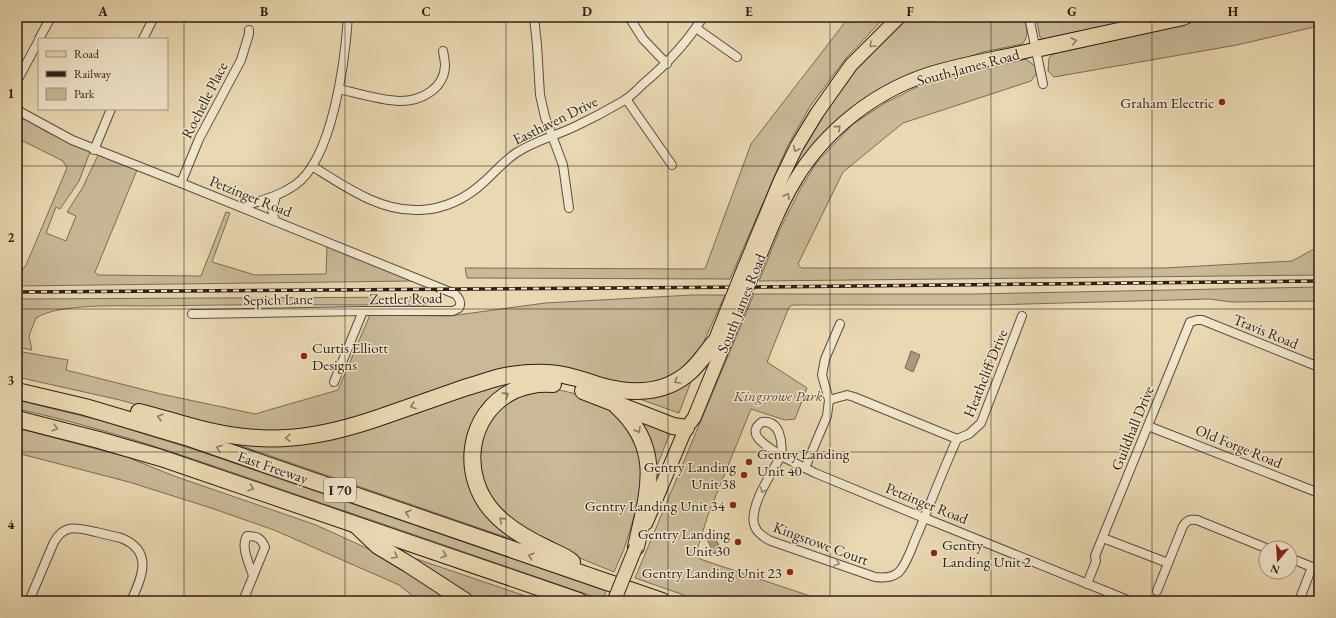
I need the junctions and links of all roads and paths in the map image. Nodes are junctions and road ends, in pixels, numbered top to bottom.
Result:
1 (51, 17) edge
2 (154, 17) edge
3 (348, 17) edge
4 (534, 17) edge
5 (629, 17) edge
6 (703, 17) edge
7 (899, 17) edge
8 (1029, 17) edge
9 (1183, 17) edge
10 (696, 28) junction
11 (249, 30) dead end
12 (40, 38) edge
13 (144, 38) edge
14 (38, 41) edge
15 (1036, 49) junction
16 (443, 51) dead end
17 (737, 57) dead end
18 (667, 64) junction
19 (17, 81) edge
20 (1043, 84) dead end
21 (339, 89) junction
22 (626, 99) junction
23 (17, 110) edge
24 (111, 110) edge
25 (552, 136) junction
26 (94, 150) junction
27 (672, 165) dead end
28 (312, 166) junction
29 (181, 183) junction
30 (276, 196) junction
31 (241, 207) junction
32 (569, 208) dead end
33 (275, 220) junction
34 (750, 268) junction
35 (734, 308) junction
36 (363, 311) junction
37 (453, 311) joint
38 (192, 314) dead end
39 (1022, 316) dead end
40 (1202, 320) joint
41 (840, 324) dead end
42 (714, 343) junction
43 (1319, 368) edge
44 (334, 382) dead end
45 (602, 386) junction
46 (17, 391) edge
47 (829, 400) junction
48 (612, 401) junction
49 (85, 407) junction
50 (17, 419) edge
51 (1148, 426) junction
52 (686, 428) junction
53 (957, 439) junction
54 (780, 456) joint
55 (805, 468) junction
56 (1319, 493) edge
57 (924, 518) junction
58 (354, 523) junction
59 (1103, 538) junction
60 (1258, 545) edge
61 (636, 546) junction
62 (1298, 561) edge
63 (1168, 563) junction
64 (253, 576) dead end
65 (594, 578) junction
66 (1084, 582) junction
67 (1157, 591) dead end
68 (29, 601) edge
69 (132, 601) edge
70 (243, 601) edge
71 (465, 601) edge
72 (579, 601) edge
73 (614, 601) edge
74 (662, 601) edge
75 (1130, 601) edge
76 (1299, 601) edge

1 - 12 street
2 - 13 street
3 - 21 street
4 - 25 street
5 - 18 street
6 - 10 street, Easthaven Drive
7 -> 34 main road, South James Road
8 - 15 street
15 -> 9 highway, South James Road
10 - 17 street
10 - 18 street, Easthaven Drive
11 - 29 street, Rochelle Place
14 - 19 street
15 - 20 street
34 -> 15 main road, South James Road
16 - 21 street
18 - 22 street, Easthaven Drive
21 - 28 street
22 - 25 street, Easthaven Drive
22 - 27 street
23 - 26 street, Petzinger Road
24 - 26 street
25 - 28 street, Easthaven Drive
25 - 32 street
26 - 29 street, Petzinger Road
28 - 30 street
29 - 31 street, Petzinger Road
30 - 31 street
30 - 33 street
31 - 33 street, Petzinger Road
33 - 37 street, Petzinger Road
34 - 35 main road, South James Road, bridge
35 - 42 main road, South James Road
35 - 52 main road, South James Road
36 - 37 street, Zettler Road
36 - 38 street, Sepich Lane
36 - 44 street, Zettler Road
39 - 53 street, Heathcliff Drive
40 - 43 street, Travis Road
40 - 51 street, Guildhall Drive
41 - 47 street
42 -> 45 highway
42 - 52 main road, South James Road
45 -> 49 highway
45 - 52 highway
46 - 49 highway, East Freeway / I 70
47 - 53 street
47 - 55 street
48 - 52 highway
48 -> 61 highway
65 -> 48 highway
65 -> 49 highway, East Freeway / I 70
50 -> 58 highway, East Freeway / I 70
51 - 56 street, Old Forge Road
51 - 59 street, Guildhall Drive
52 - 61 main road, South James Road
53 - 57 street
54 - 55 street, Petzinger Road
54 -> 57 street, Kingsrowe Court
55 - 57 street, Petzinger Road
57 - 66 street, Petzinger Road
58 -> 71 highway
58 -> 72 highway, East Freeway / I 70
59 - 63 street
59 - 66 street, Guildhall Drive
60 - 63 street
61 - 73 main road, South James Road, bridge
62 - 76 street
63 - 67 street
64 - 70 street
65 - 74 highway, East Freeway / I 70
66 - 75 street, Petzinger Road
68 - 69 street

